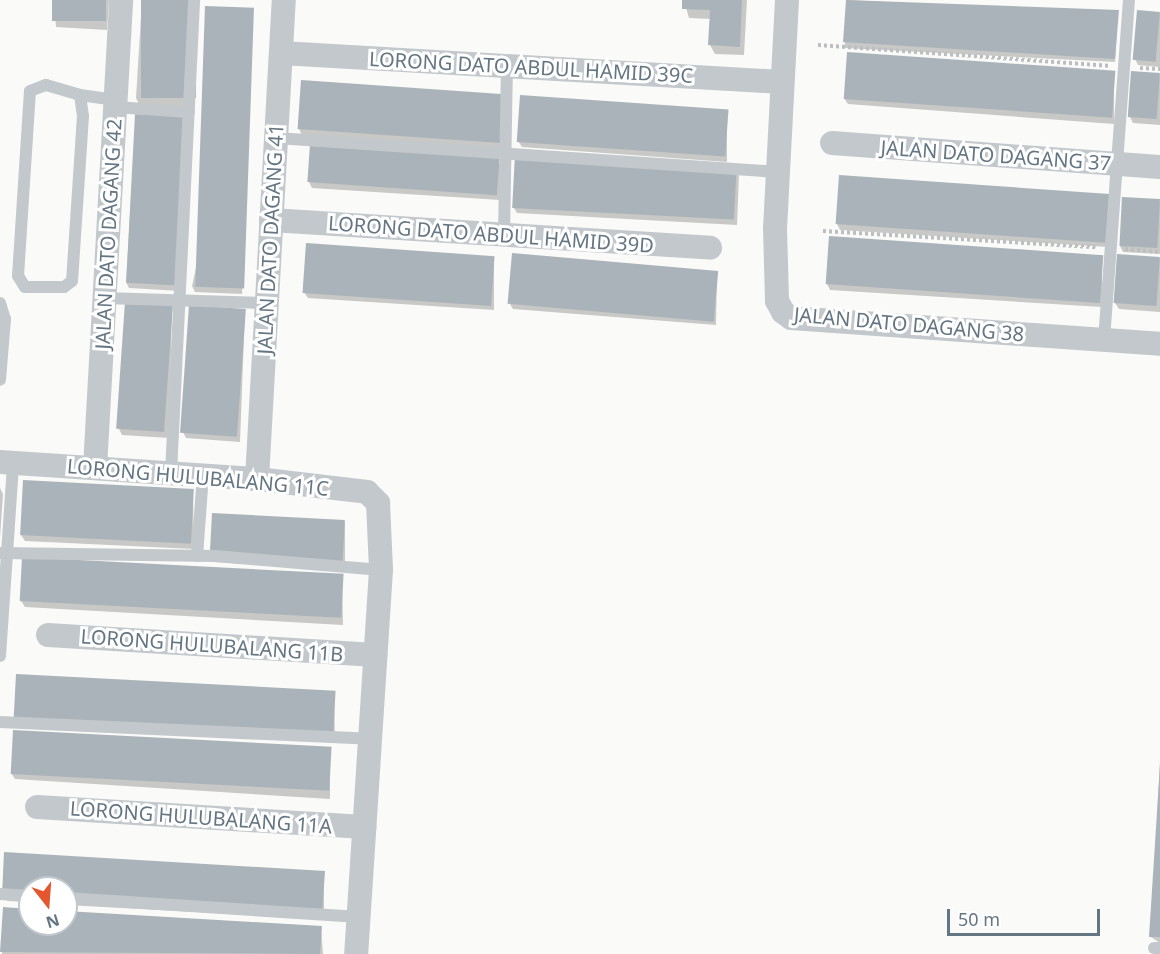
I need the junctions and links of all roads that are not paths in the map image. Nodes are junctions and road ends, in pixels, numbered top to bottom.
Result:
1 (121, 0) edge
2 (194, 0) edge
3 (284, 0) edge
4 (787, 0) edge
5 (1129, 0) edge
6 (281, 53) junction
7 (507, 66) junction
8 (782, 81) junction
9 (80, 95) junction
10 (115, 104) junction
11 (189, 112) junction
12 (276, 138) junction
13 (831, 143) dead end
14 (506, 152) junction
15 (1114, 164) junction
16 (1160, 167) edge
17 (778, 172) junction
18 (272, 220) junction
19 (504, 235) junction
20 (710, 248) dead end
21 (105, 298) junction
22 (182, 300) junction
23 (0, 303) edge
24 (267, 303) junction
25 (1104, 340) junction
26 (1160, 344) edge
27 (0, 380) edge
28 (7, 463) edge
29 (95, 468) junction
30 (171, 473) junction
31 (203, 475) junction
32 (257, 479) junction
33 (4, 553) edge
34 (197, 556) junction
35 (381, 570) junction
36 (48, 635) dead end
37 (375, 655) junction
38 (0, 656) edge
39 (0, 722) edge
40 (370, 739) junction
41 (37, 807) dead end
42 (364, 827) junction
43 (0, 894) edge
44 (18, 895) edge
45 (78, 899) edge
46 (359, 917) junction
47 (356, 954) edge

1 - 10 street, JALAN DATO DAGANG 42
2 - 11 lane
3 - 6 street, JALAN DATO DAGANG 41
4 - 8 street, JALAN DATO DAGANG 38
5 - 15 lane
6 - 7 street, LORONG DATO ABDUL HAMID 39C
6 - 12 street, JALAN DATO DAGANG 41
7 - 8 street, LORONG DATO ABDUL HAMID 39C
7 - 14 lane
8 - 17 street, JALAN DATO DAGANG 38
9 - 9 lane
9 - 10 lane
10 - 11 lane
10 - 21 street, JALAN DATO DAGANG 42
11 - 22 lane
12 - 14 lane
12 - 18 street, JALAN DATO DAGANG 41
13 - 15 street, JALAN DATO DAGANG 37
14 - 17 lane
14 - 19 lane
15 - 16 street, JALAN DATO DAGANG 37
15 - 25 lane
17 - 25 street, JALAN DATO DAGANG 38
18 - 19 street, LORONG DATO ABDUL HAMID 39D
18 - 24 street, JALAN DATO DAGANG 41
19 - 20 street, LORONG DATO ABDUL HAMID 39D
21 - 22 lane
21 - 29 street, JALAN DATO DAGANG 42
22 - 24 lane
22 - 30 lane
23 - 27 lane
24 - 32 street, JALAN DATO DAGANG 41
25 - 26 street, JALAN DATO DAGANG 38
28 - 29 street, LORONG HULUBALANG 11C
28 - 33 lane
29 - 30 street, LORONG HULUBALANG 11C
30 - 31 street, LORONG HULUBALANG 11C
31 - 32 street, LORONG HULUBALANG 11C
31 - 34 lane
32 - 35 street, LORONG HULUBALANG 11C
33 - 34 lane
33 - 38 lane
34 - 35 lane
35 - 37 street
36 - 37 street, LORONG HULUBALANG 11B
37 - 40 street
39 - 40 lane
40 - 42 street
41 - 42 street, LORONG HULUBALANG 11A
42 - 46 street
43 - 44 lane
45 - 46 lane
46 - 47 street

